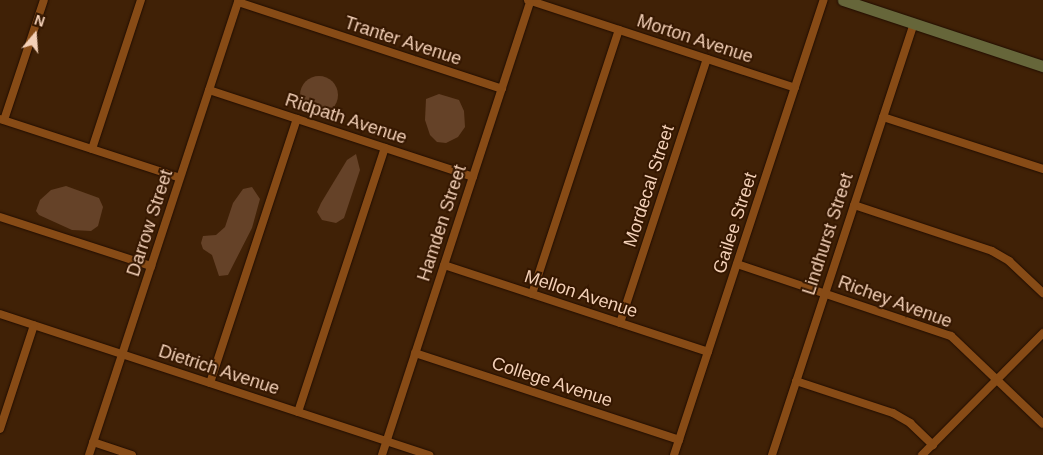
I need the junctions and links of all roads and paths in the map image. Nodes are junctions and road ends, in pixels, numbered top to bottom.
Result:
1 (44, 0) edge
2 (141, 0) edge
3 (530, 0) edge
4 (824, 0) edge
5 (843, 0) edge
6 (238, 1) edge
7 (914, 23) junction
8 (619, 30) junction
9 (707, 59) junction
10 (1043, 66) edge
11 (795, 88) junction
12 (502, 89) junction
13 (209, 90) junction
14 (883, 117) junction
15 (297, 119) junction
16 (2, 120) edge
17 (385, 148) junction
18 (92, 149) junction
19 (1043, 169) edge
20 (473, 177) junction
21 (180, 178) junction
22 (854, 205) junction
23 (0, 216) edge
24 (737, 264) junction
25 (444, 265) junction
26 (151, 266) junction
27 (825, 293) junction
28 (1043, 293) edge
29 (532, 294) junction
30 (0, 314) edge
31 (620, 323) junction
32 (34, 325) junction
33 (1043, 333) edge
34 (708, 352) junction
35 (415, 353) junction
36 (122, 354) junction
37 (998, 379) junction
38 (796, 381) junction
39 (210, 383) junction
40 (298, 412) junction
41 (1043, 424) edge
42 (0, 429) edge
43 (679, 440) junction
44 (386, 441) junction
45 (93, 442) junction
46 (933, 444) junction
47 (89, 455) edge
48 (132, 455) edge
49 (382, 455) edge
50 (429, 455) edge
51 (674, 455) edge
52 (772, 455) edge
53 (922, 455) edge

1 - 16 street
2 - 18 street
3 - 8 street, Morton Avenue
3 - 12 street, Hamden Street
4 - 11 street, Gailee Street
5 - 7 street
6 - 12 street, Tranter Avenue
6 - 13 street, Darrow Street
7 - 10 street
7 - 14 street, Lindhurst Street
8 - 9 street, Morton Avenue
8 - 29 street
9 - 11 street, Morton Avenue
9 - 31 street, Mordecal Street
11 - 24 street, Gailee Street
12 - 20 street, Hamden Street
13 - 15 street, Ridpath Avenue
13 - 21 street, Darrow Street
14 - 19 street
14 - 22 street, Lindhurst Street
15 - 17 street, Ridpath Avenue
15 - 39 street
16 - 18 street
17 - 20 street, Ridpath Avenue
17 - 40 street
18 - 21 street
20 - 25 street, Hamden Street
21 - 26 street, Darrow Street
22 - 27 street, Lindhurst Street
22 - 28 street
23 - 26 street
24 - 27 street, Richey Avenue
24 - 34 street, Gailee Street
25 - 29 street, Mellon Avenue
25 - 35 street, Hamden Street
26 - 36 street, Darrow Street
27 - 37 street, Richey Avenue
27 - 38 street, Lindhurst Street
29 - 31 street, Mellon Avenue
30 - 32 street, Dietrich Avenue
31 - 34 street, Mellon Avenue
32 - 36 street, Dietrich Avenue
32 - 42 street
33 - 37 street
34 - 43 street, Gailee Street
35 - 43 street, College Avenue
35 - 44 street, Hamden Street
36 - 39 street, Dietrich Avenue
36 - 45 street, Darrow Street
37 - 41 street, Richey Avenue
37 - 46 street
38 - 46 street
38 - 52 street, Lindhurst Street
39 - 40 street, Dietrich Avenue
40 - 44 street, Dietrich Avenue
43 - 51 street, Gailee Street
44 - 49 street, Hamden Street
44 - 50 street, Dietrich Avenue
45 - 47 street, Darrow Street
45 - 48 street
46 - 53 street

